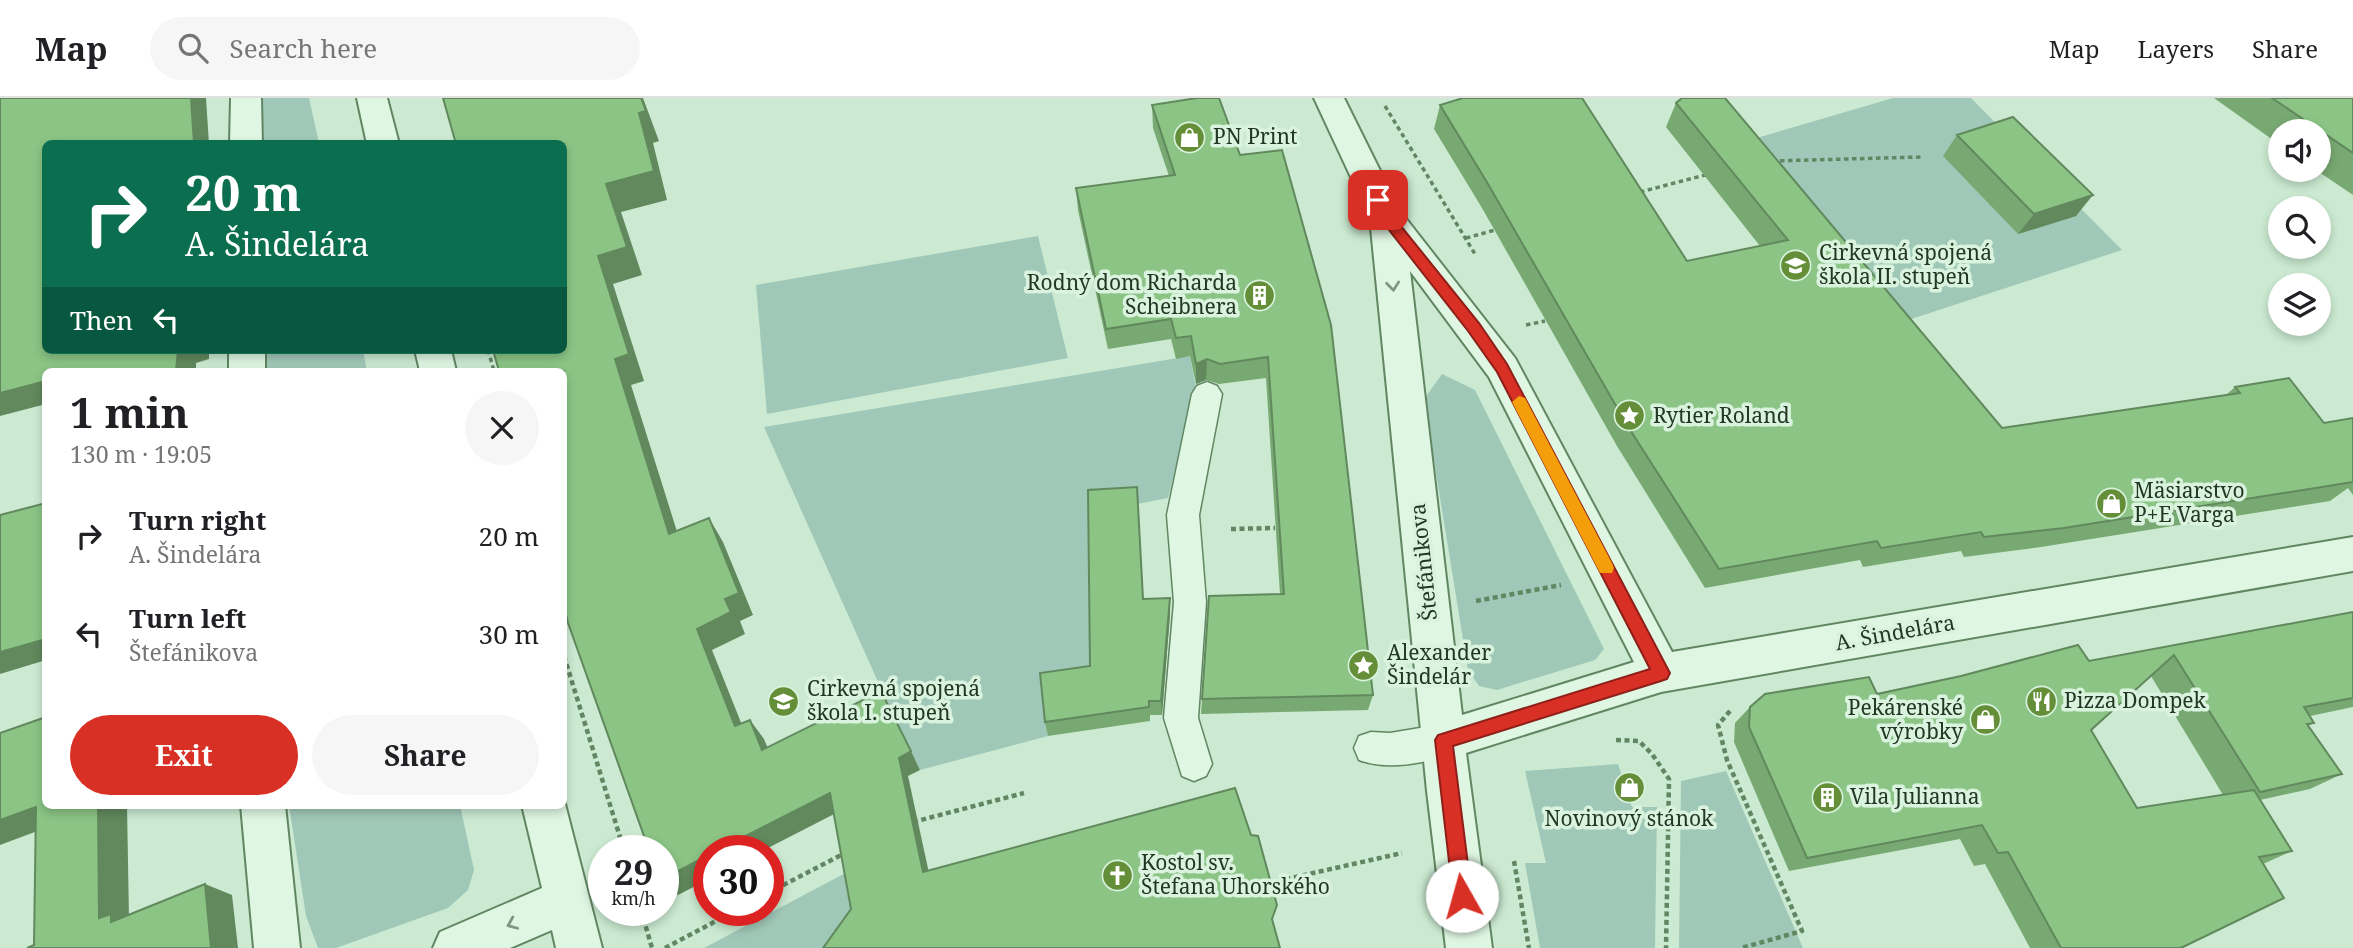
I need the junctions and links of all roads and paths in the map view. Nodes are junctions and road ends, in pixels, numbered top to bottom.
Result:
1 (246, 98) edge
2 (372, 98) edge
3 (1329, 98) edge
4 (1380, 98) edge
5 (246, 140) edge
6 (382, 140) edge
7 (1921, 157) dead end
8 (1769, 161) edge
9 (1716, 172) edge
10 (1638, 192) edge
11 (1387, 218) junction
12 (1507, 227) edge
13 (1466, 238) junction
14 (1479, 261) dead end
15 (1545, 321) dead end
16 (1518, 327) dead end
17 (1207, 394) dead end
18 (2353, 554) edge
19 (1565, 584) dead end
20 (1466, 603) dead end
21 (567, 666) edge
22 (1661, 673) junction
23 (1738, 706) dead end
24 (1444, 740) junction
25 (1608, 742) dead end
26 (1371, 748) dead end
27 (1194, 764) dead end
28 (1024, 793) dead end
29 (263, 809) edge
30 (545, 809) edge
31 (905, 825) edge
32 (619, 835) edge
33 (855, 848) edge
34 (1513, 852) dead end
35 (1402, 853) dead end
36 (1264, 884) edge
37 (784, 886) edge
38 (568, 900) junction
39 (646, 926) edge
40 (707, 926) edge
41 (277, 948) edge
42 (456, 948) edge
43 (579, 948) edge
44 (652, 948) edge
45 (665, 948) edge
46 (1469, 948) edge
47 (1529, 948) edge
48 (1666, 948) edge
49 (1741, 948) edge

1 - 5 street
2 - 6 street
3 - 11 street, Štefánikova
4 - 13 path
7 - 8 path
9 - 10 path
11 - 22 street, Štefánikova
11 -> 24 street, Štefánikova
12 - 13 path
13 - 14 path
15 - 16 path
17 - 27 lane
18 - 22 street, A. Šindelára
19 - 20 path
21 - 32 path
22 - 24 street, A. Šindelára
23 - 49 path
24 - 26 lane
24 - 46 street, Štefánikova
25 - 48 path
28 - 31 path
29 - 41 street
30 - 38 street
33 - 37 path
34 - 47 path
35 - 36 path
38 -> 42 street
38 - 43 street
39 - 44 path
40 - 45 path

